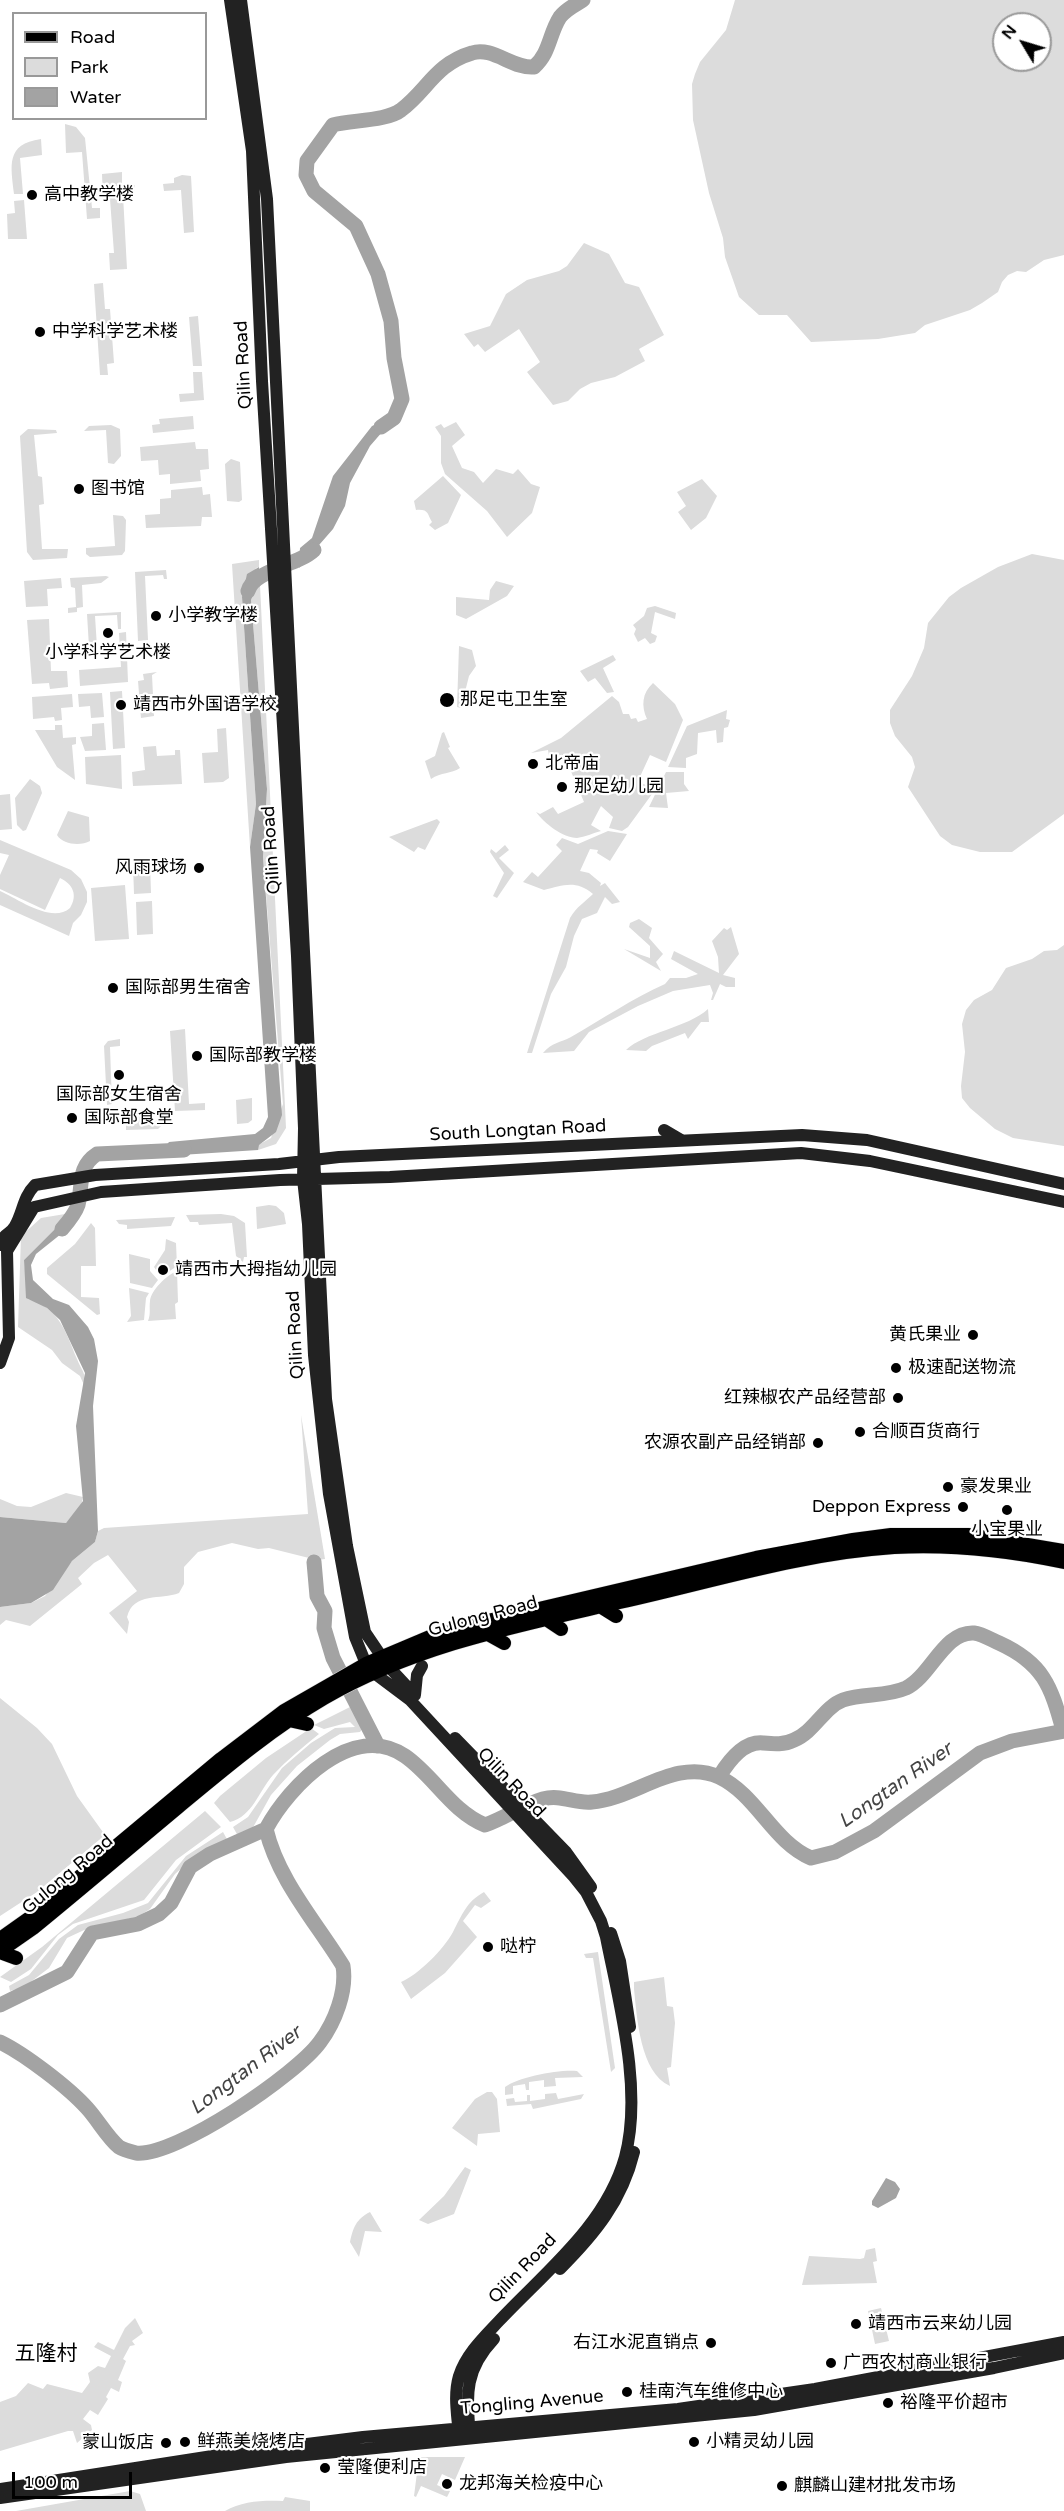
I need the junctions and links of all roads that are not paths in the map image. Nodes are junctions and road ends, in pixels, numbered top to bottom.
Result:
1 (230, 0) edge
2 (241, 0) edge
3 (278, 546) junction
4 (664, 1130) dead end
5 (681, 1140) junction
6 (309, 1160) junction
7 (608, 1164) junction
8 (619, 1173) dead end
9 (303, 1179) junction
10 (316, 1179) junction
11 (1064, 1184) edge
12 (1064, 1202) edge
13 (4, 1242) edge
14 (0, 1290) edge
15 (0, 1344) edge
16 (0, 1363) edge
17 (1053, 1538) dead end
18 (927, 1546) junction
19 (1064, 1550) edge
20 (1003, 1551) junction
21 (943, 1560) dead end
22 (1064, 1562) edge
23 (1007, 1565) dead end
24 (712, 1580) junction
25 (726, 1590) dead end
26 (600, 1606) junction
27 (616, 1616) dead end
28 (546, 1618) junction
29 (487, 1621) junction
30 (561, 1629) dead end
31 (504, 1642) dead end
32 (385, 1662) junction
33 (422, 1666) dead end
34 (370, 1668) junction
35 (345, 1682) junction
36 (415, 1695) junction
37 (287, 1697) dead end
38 (301, 1701) junction
39 (253, 1720) dead end
40 (289, 1720) junction
41 (267, 1723) junction
42 (307, 1724) dead end
43 (502, 1793) junction
44 (157, 1824) junction
45 (174, 1827) dead end
46 (110, 1864) junction
47 (128, 1865) dead end
48 (57, 1882) dead end
49 (72, 1884) junction
50 (88, 1899) dead end
51 (68, 1900) junction
52 (0, 1939) edge
53 (0, 1952) edge
54 (16, 1958) dead end
55 (1064, 2342) edge
56 (1064, 2353) edge
57 (464, 2433) junction
58 (0, 2488) edge
59 (27, 2494) junction
60 (0, 2498) edge
61 (0, 2507) edge

1 - 3 main road, Qilin Road
2 - 3 main road, Qilin Road
3 - 6 main road, Qilin Road
4 - 5 main road
5 - 6 main road, South Longtan Road
5 - 11 main road, South Longtan Road
6 - 9 main road, Qilin Road
6 - 10 main road, Qilin Road
6 - 13 main road, South Longtan Road
7 - 8 main road
7 - 10 main road, South Longtan Road
7 - 12 main road, South Longtan Road
9 - 10 main road, South Longtan Road
9 - 13 main road, South Longtan Road
9 - 34 main road, Qilin Road
10 - 32 main road, Qilin Road
13 - 16 main road
14 - 15 main road
17 - 19 main road
18 - 20 main road, Gulong Road
18 - 21 main road
18 - 24 main road, Gulong Road
19 - 29 main road, Gulong Road
20 - 22 main road, Gulong Road
20 - 23 main road
24 - 25 main road
24 - 26 main road, Gulong Road
26 - 27 main road
26 - 28 main road, Gulong Road
28 - 29 main road, Gulong Road
28 - 30 main road
29 - 31 main road
29 - 32 main road, Gulong Road
32 - 34 main road, Gulong Road
32 - 36 main road, Qilin Road
33 - 36 main road
34 - 35 main road, Gulong Road
34 - 43 main road, Qilin Road
35 - 38 main road, Gulong Road
35 - 40 main road, Gulong Road
36 - 43 main road, Qilin Road
37 - 38 main road
38 - 41 main road, Gulong Road
39 - 41 main road
40 - 42 main road
40 - 44 main road, Gulong Road
41 - 49 main road, Gulong Road
43 - 57 main road, Qilin Road
44 - 45 main road
44 - 46 main road, Gulong Road
46 - 47 main road
46 - 51 main road, Gulong Road
48 - 49 main road
49 - 52 main road, Gulong Road
50 - 51 main road
51 - 53 main road, Gulong Road
53 - 54 main road
55 - 57 main road, Tongling Avenue
56 - 57 main road, Tongling Avenue
57 - 58 main road, Tongling Avenue
57 - 59 main road, Tongling Avenue
59 - 60 main road, Tongling Avenue
59 - 61 main road

